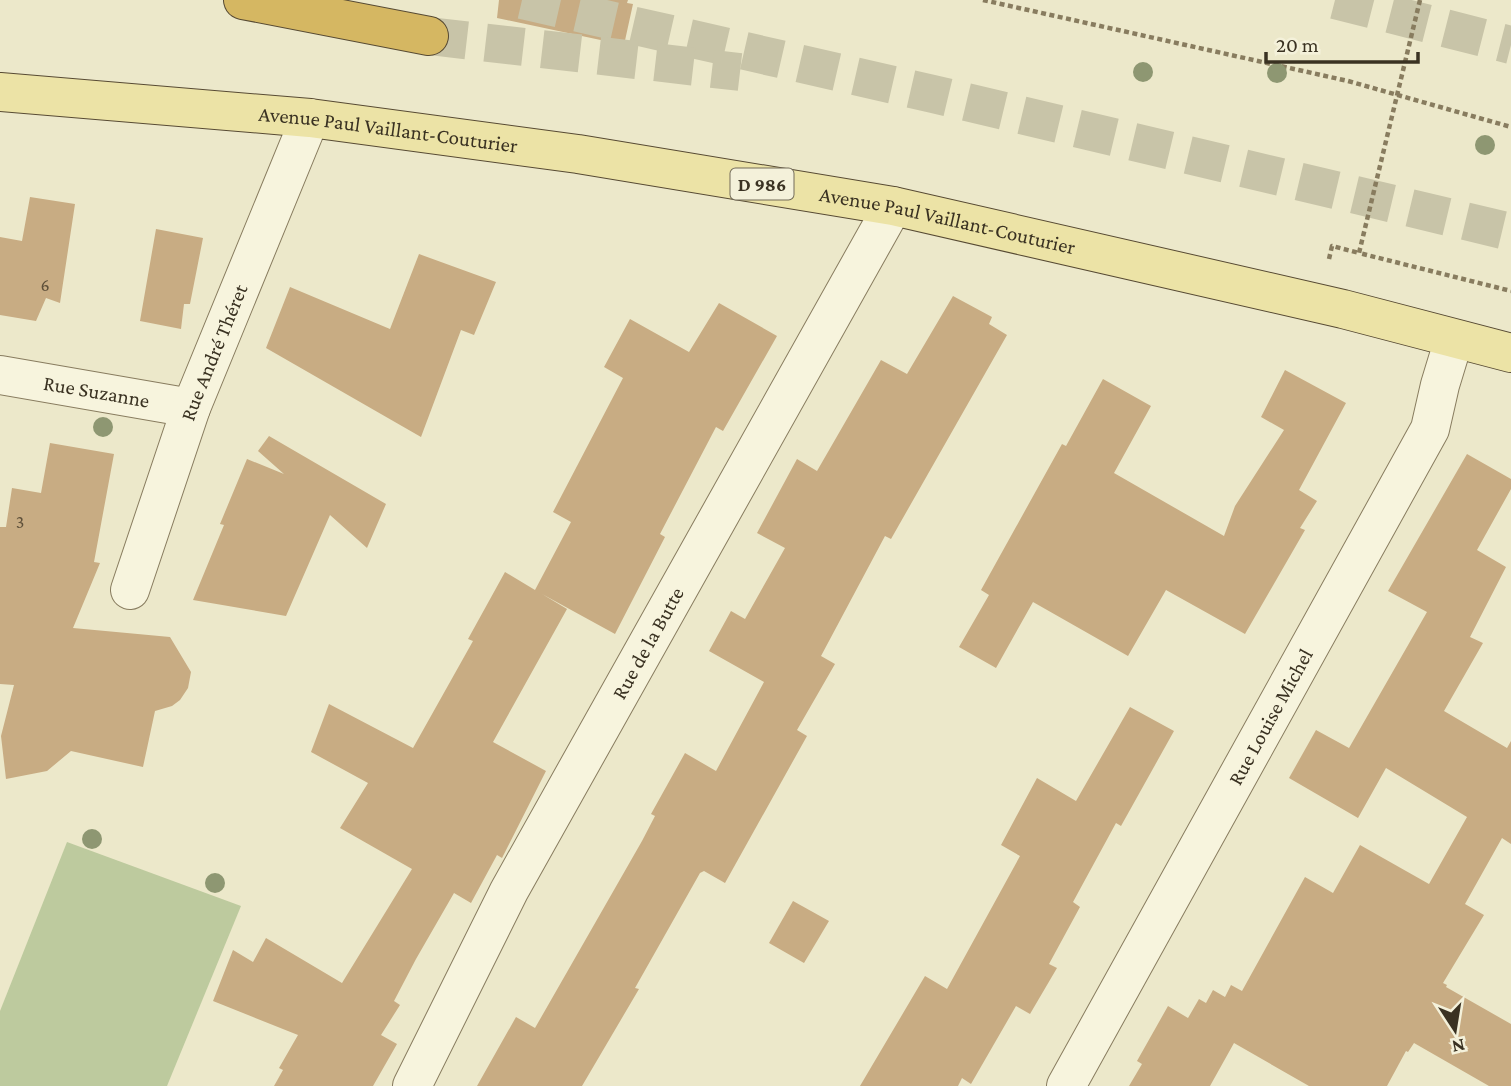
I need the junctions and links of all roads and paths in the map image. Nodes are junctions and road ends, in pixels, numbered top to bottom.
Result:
1 (243, 0) edge
2 (983, 0) edge
3 (1420, 0) edge
4 (429, 36) tunnel mouth
5 (0, 92) edge
6 (1399, 95) junction
7 (310, 118) junction
8 (1511, 127) edge
9 (893, 206) junction
10 (1359, 253) junction
11 (1337, 264) dead end
12 (1511, 291) edge
13 (1454, 339) junction
14 (1511, 353) edge
15 (0, 375) edge
16 (191, 408) junction
17 (130, 590) dead end
18 (412, 1086) edge
19 (1066, 1086) edge

1 - 4 highway
2 - 6 path
3 - 6 path
5 - 7 main road, Avenue Paul Vaillant-Couturier / D 986
6 - 8 path
6 - 10 path
7 - 9 main road, Avenue Paul Vaillant-Couturier / D 986
7 - 16 street, Rue André Théret
9 - 13 main road, Avenue Paul Vaillant-Couturier / D 986
9 - 18 street, Rue de la Butte
10 - 11 path
10 - 12 path
13 - 14 main road, Avenue Paul Vaillant-Couturier / D 986
13 - 19 street, Rue Louise Michel
15 - 16 street, Rue Suzanne
16 - 17 street, Rue André Théret

